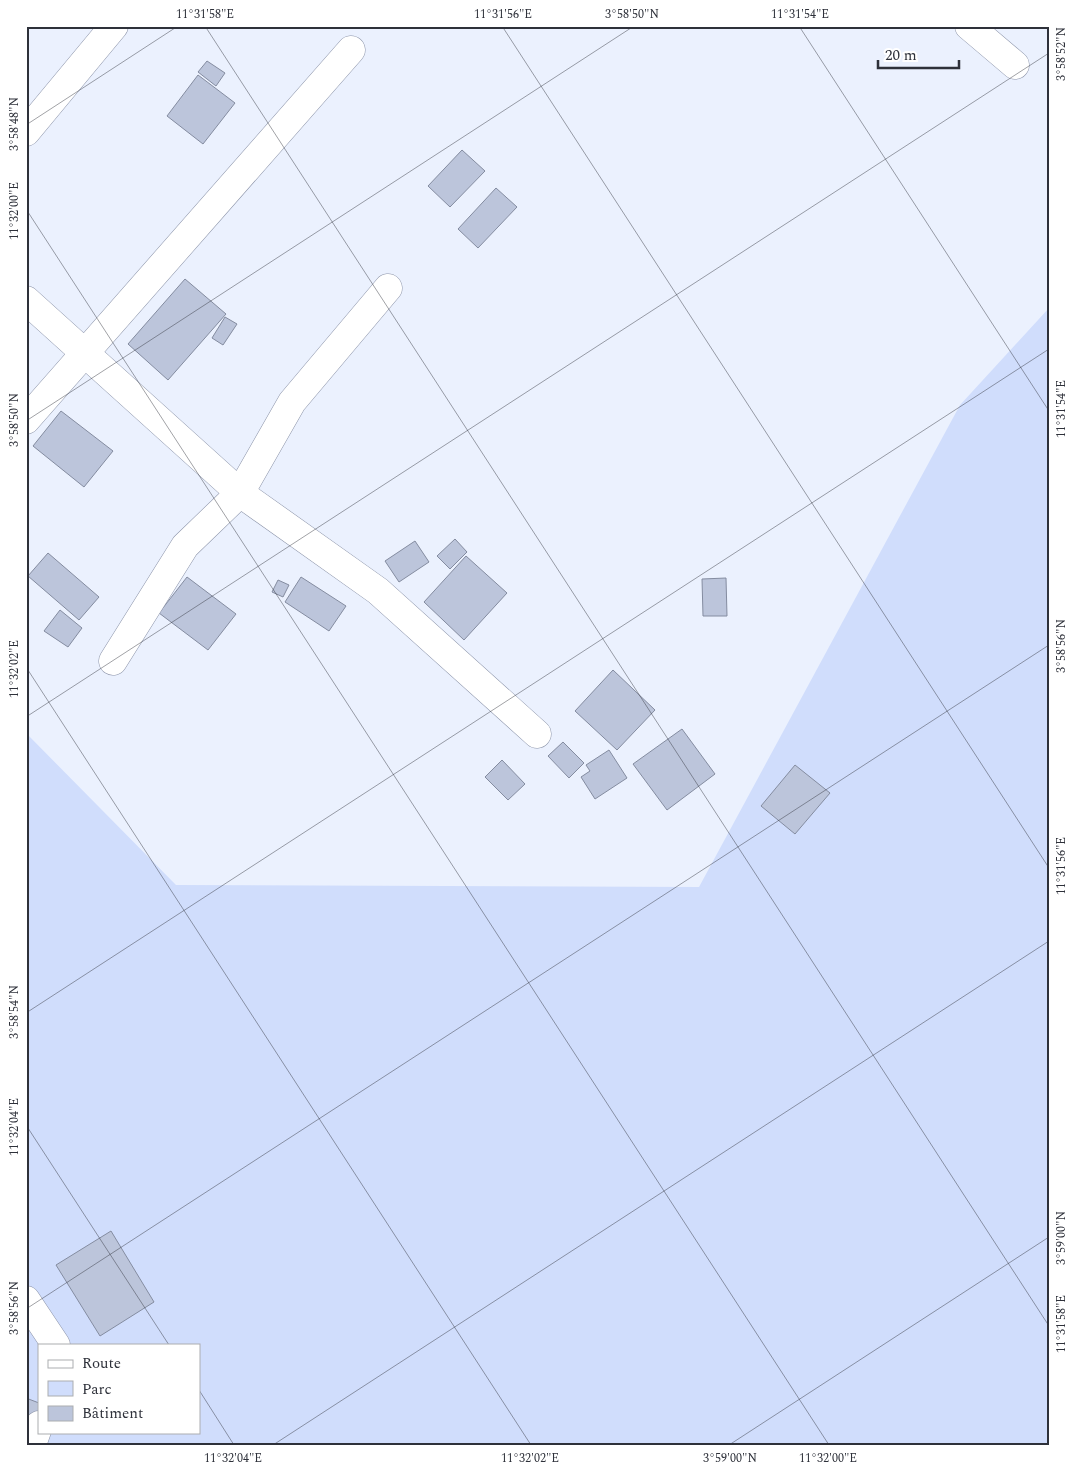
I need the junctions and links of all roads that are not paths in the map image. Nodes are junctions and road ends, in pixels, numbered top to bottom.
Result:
1 (114, 26) edge
2 (968, 26) edge
3 (351, 50) dead end
4 (1015, 65) dead end
5 (26, 132) edge
6 (388, 288) dead end
7 (26, 300) edge
8 (84, 352) junction
9 (26, 420) edge
10 (240, 493) junction
11 (113, 661) dead end
12 (537, 734) dead end
13 (26, 1300) edge
14 (55, 1344) edge
15 (38, 1428) edge
16 (32, 1445) edge

1 - 5 street
2 - 4 street
3 - 8 street
6 - 10 street
7 - 8 street
8 - 9 street
8 - 10 street
10 - 11 street
10 - 12 street
13 - 14 street
15 - 16 street

